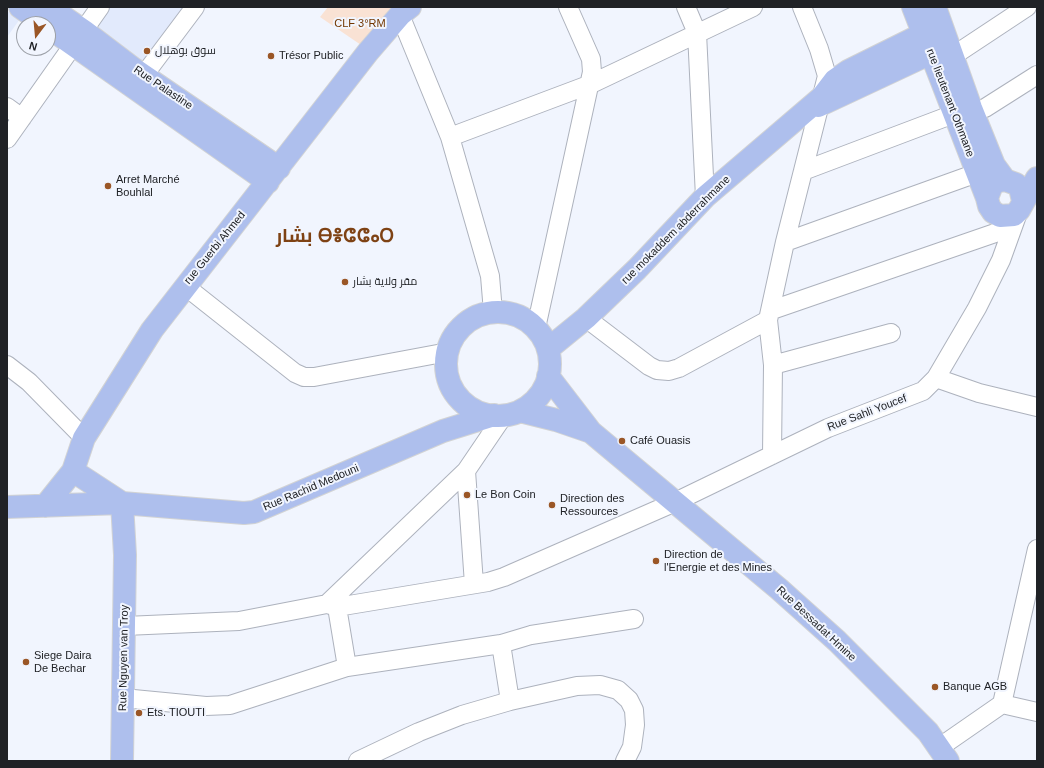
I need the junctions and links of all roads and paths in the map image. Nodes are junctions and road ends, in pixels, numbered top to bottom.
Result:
1 (20, 7) edge
2 (49, 7) edge
3 (100, 7) edge
4 (195, 7) edge
5 (568, 7) edge
6 (686, 7) edge
7 (753, 7) edge
8 (802, 7) edge
9 (913, 7) edge
10 (1027, 7) edge
11 (405, 11) edge
12 (33, 16) edge
13 (56, 30) edge
14 (697, 33) junction
15 (939, 36) edge
16 (79, 38) junction
17 (1037, 75) edge
18 (139, 80) junction
19 (591, 84) junction
20 (815, 105) junction
21 (7, 107) edge
22 (970, 110) junction
23 (22, 118) junction
24 (450, 137) junction
25 (7, 139) edge
26 (1037, 162) edge
27 (803, 171) junction
28 (977, 173) junction
29 (273, 175) junction
30 (1037, 178) edge
31 (1007, 180) junction
32 (705, 197) junction
33 (987, 198) junction
34 (1010, 215) junction
35 (785, 242) junction
36 (1001, 260) junction
37 (185, 286) junction
38 (493, 312) junction
39 (770, 315) junction
40 (586, 318) junction
41 (536, 328) junction
42 (891, 333) dead end
43 (548, 348) junction
44 (448, 352) junction
45 (7, 365) edge
46 (773, 365) junction
47 (548, 376) junction
48 (936, 378) junction
49 (455, 392) junction
50 (1037, 407) edge
51 (506, 414) junction
52 (443, 431) junction
53 (591, 432) junction
54 (84, 438) junction
55 (772, 455) junction
56 (73, 471) junction
57 (466, 471) junction
58 (122, 503) junction
59 (673, 503) junction
60 (45, 506) junction
61 (9, 507) edge
62 (1037, 549) edge
63 (1035, 569) edge
64 (474, 584) junction
65 (332, 605) junction
66 (634, 619) dead end
67 (125, 626) junction
68 (501, 644) junction
69 (347, 667) junction
70 (123, 698) junction
71 (510, 701) junction
72 (1002, 704) junction
73 (1037, 712) edge
74 (944, 754) edge
75 (122, 761) edge
76 (358, 761) edge
77 (625, 761) edge

1 - 12 main road
2 - 16 main road, Rue Palastine
3 - 16 street
4 - 18 street
5 - 19 street
6 - 14 street
7 - 14 street
8 - 20 street
9 - 15 main road, rue lieutenant Othmane
10 - 15 street
11 - 24 street
11 - 29 main road, rue Guerbi Ahmed
13 - 16 main road, Rue Palastine
14 - 19 street
14 - 32 street
15 - 20 main road, rue mokaddem abderrahmane
15 - 22 main road, rue lieutenant Othmane
16 - 18 main road, Rue Palastine
16 - 23 street
17 - 22 street
18 - 29 main road, Rue Palastine
19 - 24 street
19 - 41 street
20 - 27 street
20 - 32 main road, rue mokaddem abderrahmane
21 - 23 street
22 - 27 street
22 - 28 main road, rue lieutenant Othmane
22 - 31 main road, rue lieutenant Othmane
23 - 25 street
24 - 38 street
26 - 31 main road
27 - 35 street
28 - 33 main road, rue lieutenant Othmane
28 - 35 street
29 - 37 main road, rue Guerbi Ahmed
30 - 34 main road
31 - 33 main road
31 - 34 main road
32 - 40 main road, rue mokaddem abderrahmane
33 - 34 main road
34 - 36 street, Rue Sahli Youcef
34 - 36 street
34 - 39 street
35 - 39 street
36 - 48 street, Rue Sahli Youcef
37 - 44 street
37 - 54 main road, rue Guerbi Ahmed
38 - 41 main road
38 - 44 main road
39 - 40 street
39 - 46 street
40 - 43 main road, rue mokaddem abderrahmane
41 - 43 main road
42 - 46 street
43 - 47 main road
44 - 49 main road
45 - 54 street
46 - 55 street
47 - 51 main road
47 - 53 main road, Rue Bessadat Hmine
48 - 50 street
48 - 55 street, Rue Sahli Youcef
49 - 51 main road
49 - 52 main road
51 - 52 main road, Rue Rachid Medouni
51 - 53 main road, Rue Bessadat Hmine
51 - 57 street
52 - 58 main road, Rue Rachid Medouni
53 - 59 main road, Rue Bessadat Hmine
54 - 56 main road, rue Guerbi Ahmed
55 - 59 street, Rue Sahli Youcef
56 - 58 main road
56 - 60 main road, rue Guerbi Ahmed
57 - 64 street
57 - 65 street
58 - 60 main road, Rue Rachid Medouni
58 - 67 main road, Rue Nguyen van Troy
59 - 64 street, Rue Sahli Youcef
59 - 74 main road, Rue Bessadat Hmine
60 - 61 main road, Rue Rachid Medouni
62 - 63 street
63 - 72 street
64 - 65 street, Rue Sahli Youcef
65 - 67 street, Rue Sahli Youcef
65 - 69 street
66 - 68 street
67 - 70 main road, Rue Nguyen van Troy
68 - 69 street
68 - 71 street
69 - 70 street
70 - 75 main road, Rue Nguyen van Troy
71 - 76 street
71 - 77 street
72 - 73 street
72 - 74 street

